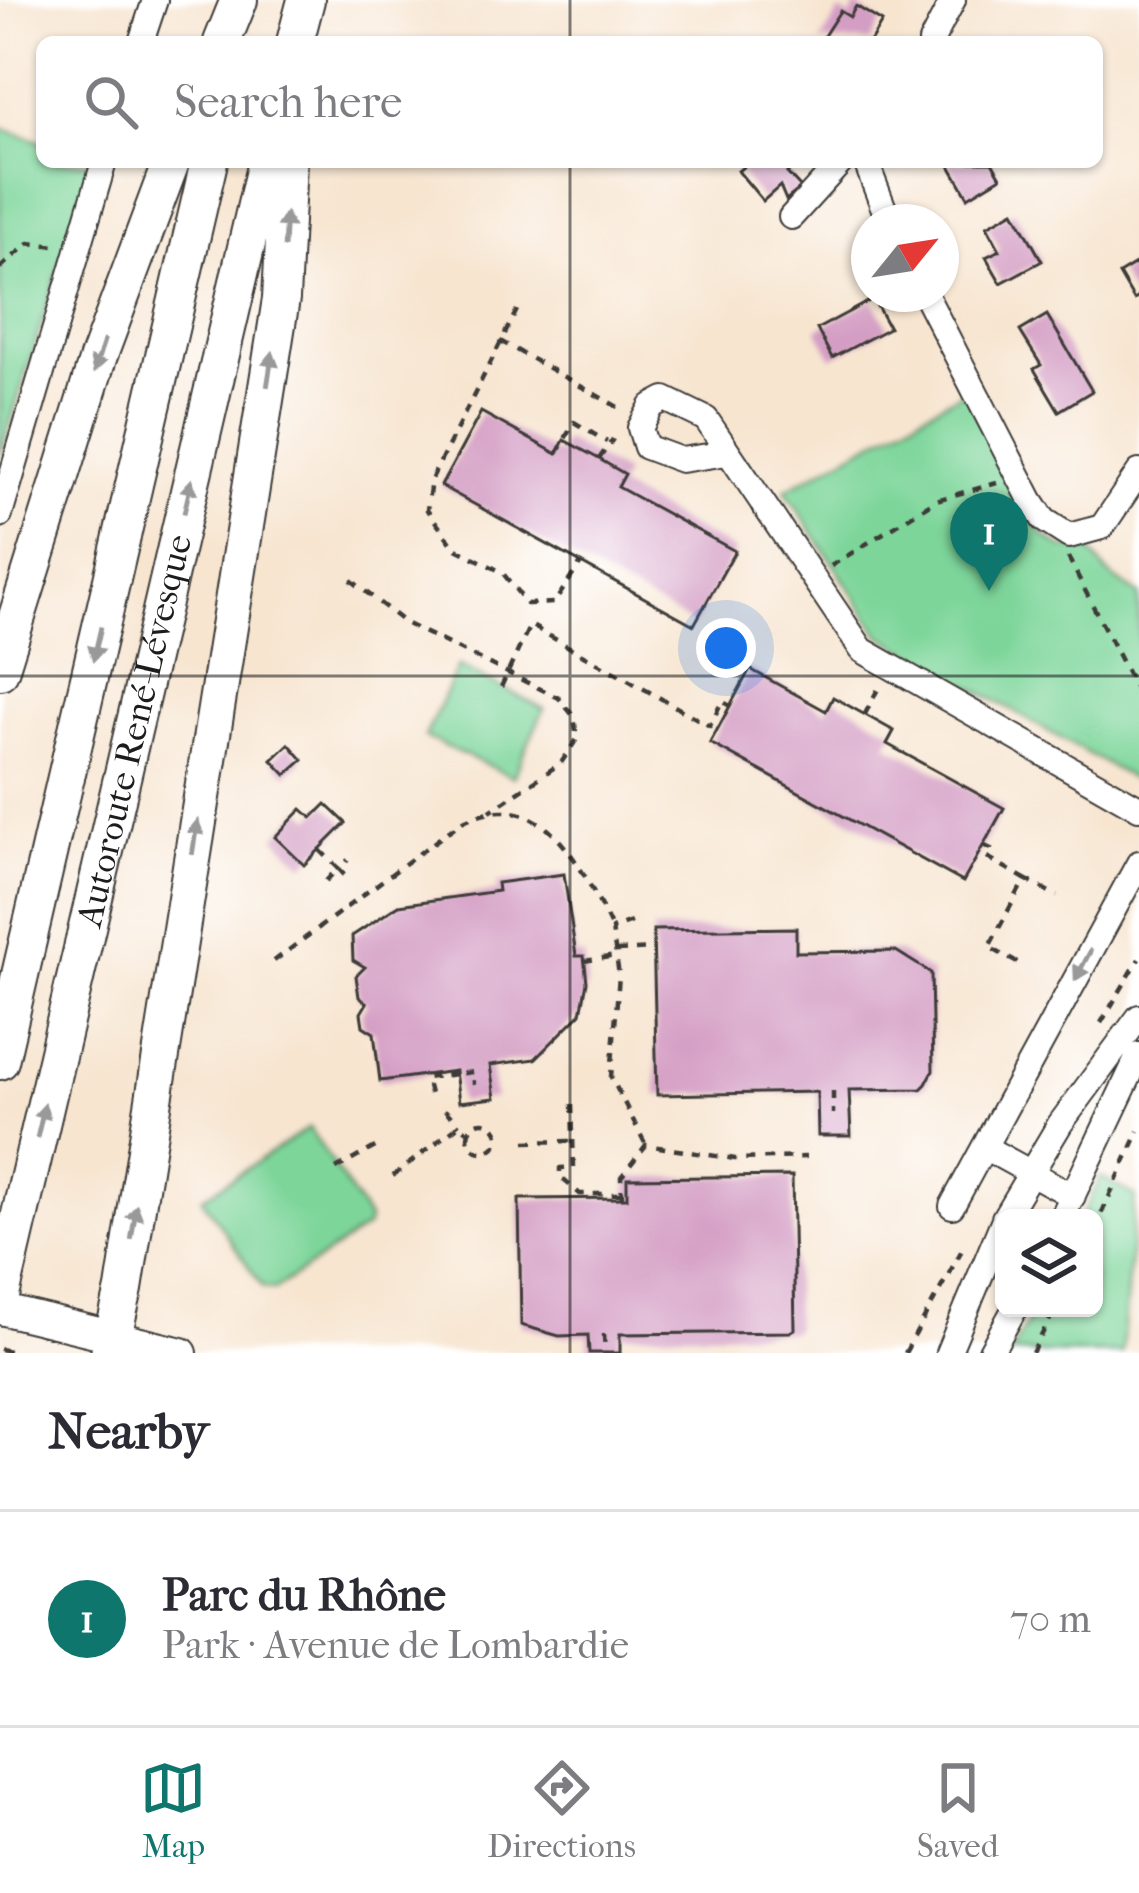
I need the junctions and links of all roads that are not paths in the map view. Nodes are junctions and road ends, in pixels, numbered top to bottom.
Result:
1 (154, 0) edge
2 (244, 0) edge
3 (306, 0) edge
4 (953, 0) edge
5 (143, 36) edge
6 (225, 36) edge
7 (239, 36) edge
8 (297, 36) edge
9 (934, 36) edge
10 (102, 168) edge
11 (169, 168) edge
12 (208, 168) edge
13 (265, 168) edge
14 (289, 168) edge
15 (836, 168) edge
16 (868, 168) edge
17 (882, 204) edge
18 (790, 218) dead end
19 (935, 312) edge
20 (728, 453) dead end
21 (1139, 472) edge
22 (0, 515) edge
23 (0, 671) edge
24 (1139, 808) edge
25 (1139, 862) edge
26 (1139, 1017) edge
27 (1139, 1055) edge
28 (0, 1061) edge
29 (984, 1147) junction
30 (1029, 1171) junction
31 (952, 1206) dead end
32 (1067, 1207) edge
33 (1009, 1209) edge
34 (995, 1240) edge
35 (0, 1300) edge
36 (0, 1309) edge
37 (1010, 1317) edge
38 (111, 1345) edge
39 (182, 1353) edge
40 (948, 1353) edge
41 (990, 1353) edge

1 - 5 street
2 - 6 highway
2 - 7 highway
3 - 8 highway
4 - 9 street
10 - 22 street
11 -> 23 highway
12 -> 28 highway, Autoroute René-Lévesque
35 -> 13 highway, Autoroute René-Lévesque
38 -> 14 highway
15 - 18 street
16 - 17 street
19 - 21 street
20 - 24 street
25 -> 29 street
26 - 30 street
27 - 32 street
29 - 30 street
29 - 31 street
30 - 32 street
30 - 33 street
34 - 40 street
36 - 38 main road
37 - 41 street
38 - 39 main road

